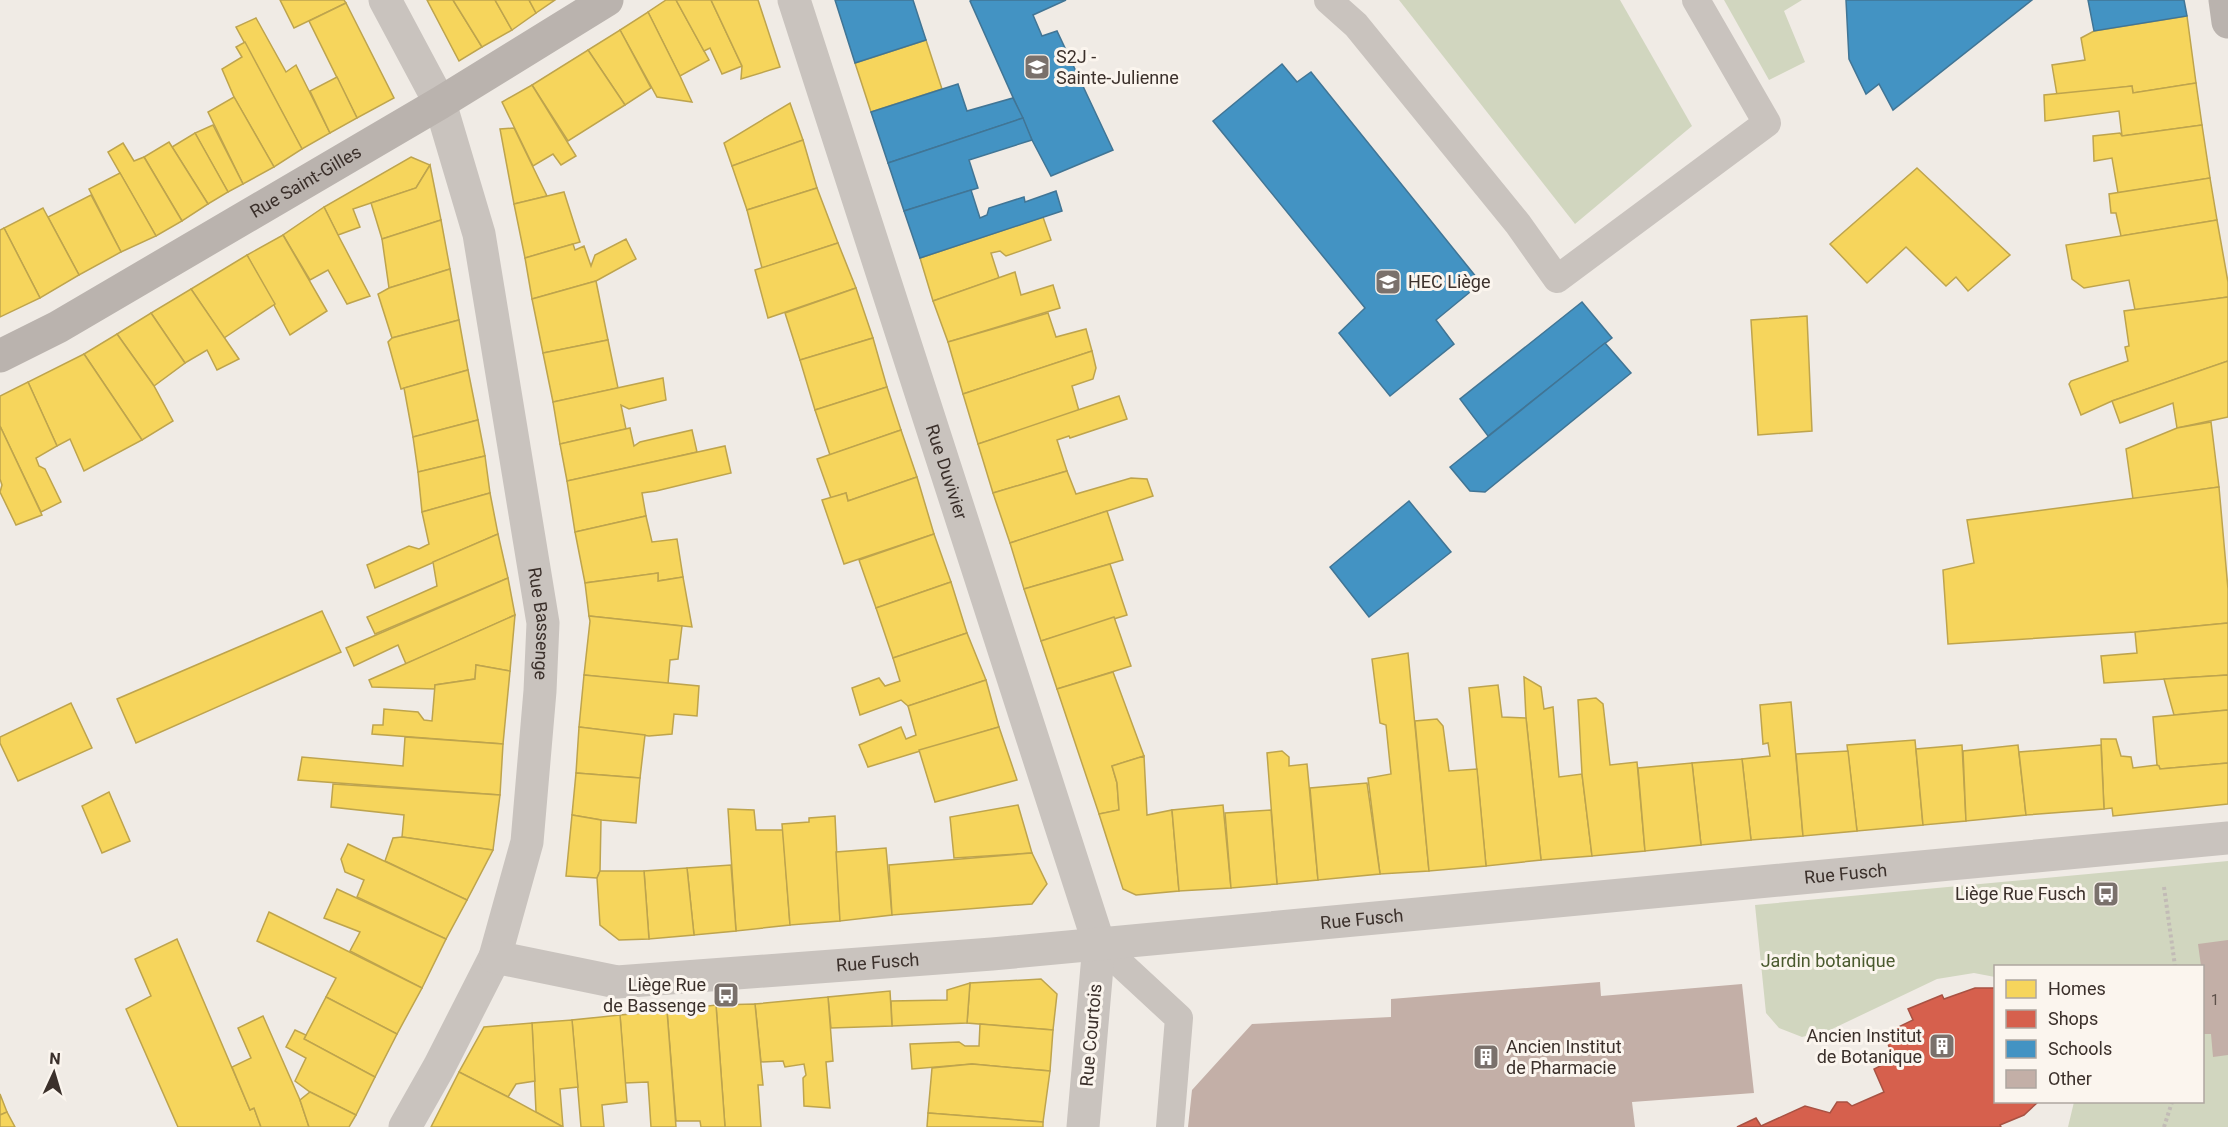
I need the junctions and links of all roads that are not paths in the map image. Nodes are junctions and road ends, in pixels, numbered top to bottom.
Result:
1 (385, 0) edge
2 (607, 0) edge
3 (794, 0) edge
4 (1328, 0) edge
5 (1696, 0) edge
6 (2224, 0) edge
7 (2228, 22) edge
8 (440, 103) junction
9 (0, 356) edge
10 (2228, 838) edge
11 (1099, 944) junction
12 (495, 957) junction
13 (405, 1127) edge
14 (1083, 1127) edge
15 (1170, 1127) edge

1 - 8 street, Rue Bassenge
2 - 8 street, Rue Saint-Gilles
3 - 11 street, Rue Duvivier
4 - 5 lane
6 - 7 street
8 - 9 street, Rue Saint-Gilles
8 - 12 street, Rue Bassenge
10 - 11 street, Rue Fusch
11 - 12 street, Rue Fusch
11 - 14 street, Rue Courtois
11 - 15 lane
12 - 13 street, Rue Bassenge

